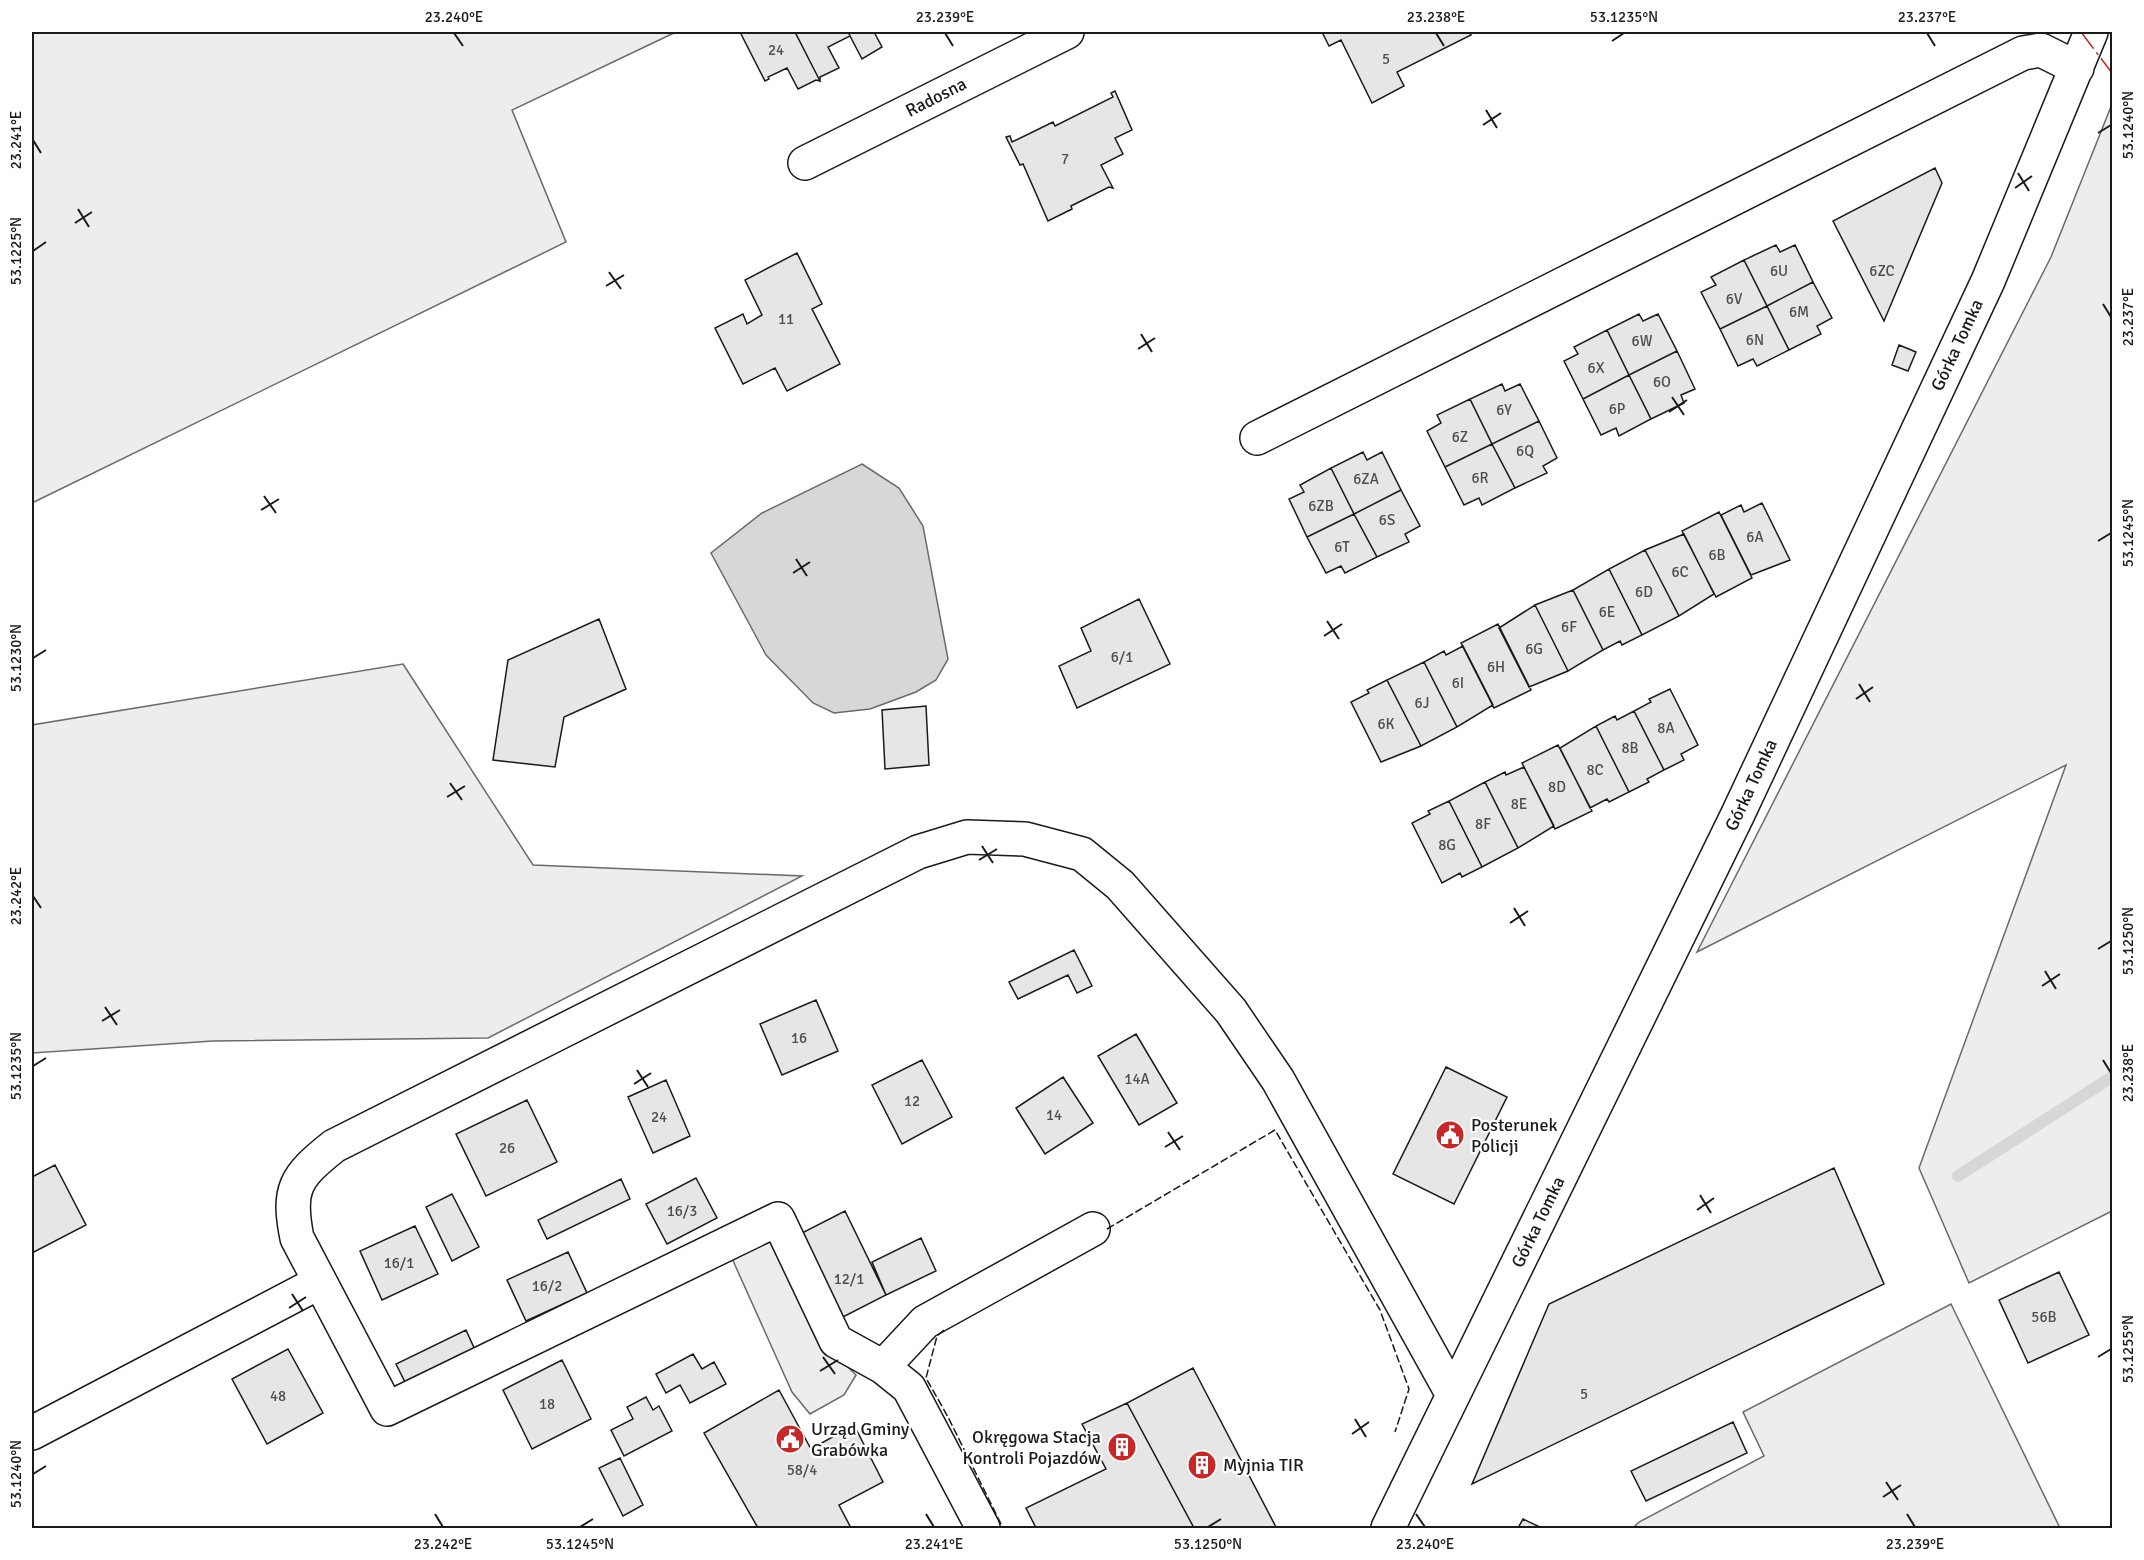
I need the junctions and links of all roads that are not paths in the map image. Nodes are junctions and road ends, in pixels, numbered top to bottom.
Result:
1 (1067, 32) edge
2 (2091, 32) edge
3 (2077, 68) junction
4 (805, 163) dead end
5 (1257, 438) dead end
6 (1094, 1230) dead end
7 (320, 1282) junction
8 (883, 1367) junction
9 (1454, 1395) junction
10 (32, 1434) edge
11 (983, 1528) edge
12 (1388, 1528) edge

1 - 4 street, Radosna
2 - 3 street, Górka Tomka
3 - 5 street
3 - 9 street, Górka Tomka
6 - 8 street
7 - 8 street
7 - 9 street
7 - 10 street
8 - 11 street
9 - 12 street, Górka Tomka

